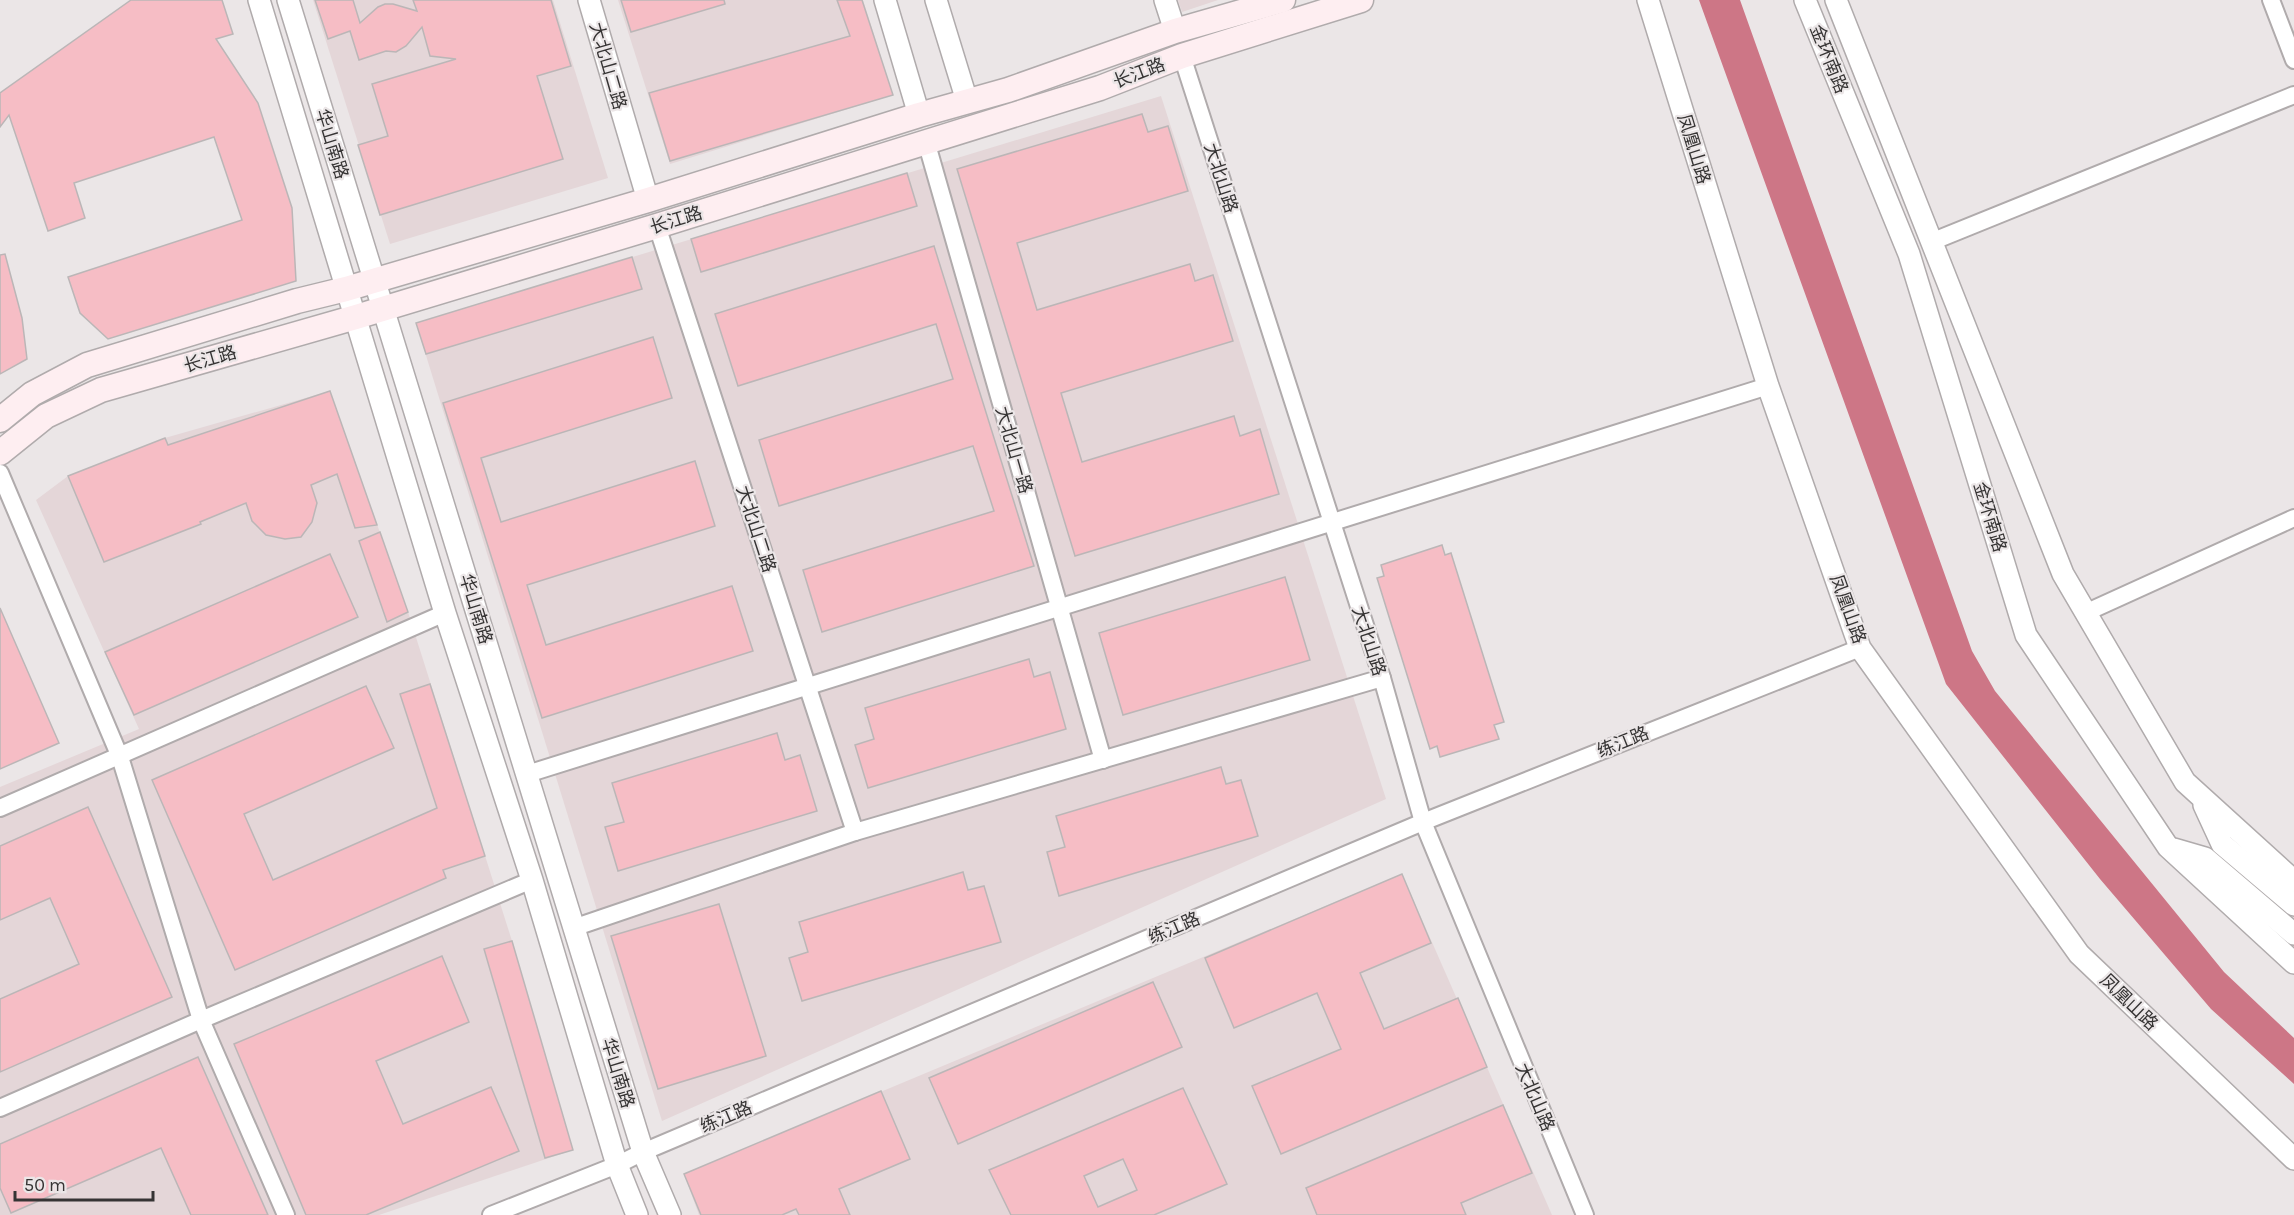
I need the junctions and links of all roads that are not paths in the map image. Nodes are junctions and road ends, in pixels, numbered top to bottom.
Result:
1 (259, 0) edge
2 (288, 0) edge
3 (589, 0) edge
4 (885, 0) edge
5 (936, 0) edge
6 (1165, 0) edge
7 (1283, 0) edge
8 (1361, 0) edge
9 (1648, 0) edge
10 (1805, 0) edge
11 (1836, 0) edge
12 (2271, 0) edge
13 (1175, 31) junction
14 (1182, 56) junction
15 (2294, 60) edge
16 (2294, 95) edge
17 (967, 101) junction
18 (920, 115) junction
19 (926, 141) junction
20 (648, 200) junction
21 (657, 226) junction
22 (1931, 242) junction
23 (374, 281) junction
24 (346, 289) junction
25 (382, 308) junction
26 (356, 317) junction
27 (1768, 386) junction
28 (0, 420) edge
29 (0, 453) edge
30 (0, 473) edge
31 (2294, 518) edge
32 (1332, 523) junction
33 (1059, 607) junction
34 (2085, 613) junction
35 (445, 614) junction
36 (1860, 648) junction
37 (1382, 678) junction
38 (806, 684) junction
39 (120, 757) junction
40 (1103, 760) junction
41 (527, 774) junction
42 (2200, 795) junction
43 (0, 808) edge
44 (1423, 822) junction
45 (855, 832) junction
46 (2168, 847) junction
47 (532, 880) junction
48 (2294, 881) edge
49 (2294, 905) edge
50 (573, 928) junction
51 (2294, 934) edge
52 (2294, 963) edge
53 (201, 1020) junction
54 (0, 1108) edge
55 (643, 1152) junction
56 (2294, 1159) edge
57 (617, 1165) junction
58 (286, 1215) edge
59 (491, 1215) edge
60 (637, 1215) edge
61 (670, 1215) edge
62 (1585, 1215) edge

1 - 24 street, 华山南路
2 - 23 street, 华山南路
3 - 20 street, 大北山二路
4 - 18 street
5 - 17 street
6 - 13 street
7 - 13 main road, 长江路
8 - 14 main road, 长江路
9 - 27 street, 凤凰山路
10 - 46 street, 金环南路
11 - 22 street, 金环南路
12 - 15 street
13 - 17 main road, 长江路
14 - 19 main road, 长江路
14 - 32 street, 大北山路
16 - 22 street
17 - 18 main road, 长江路
18 - 20 main road, 长江路
19 - 21 main road, 长江路
19 - 33 street, 大北山一路
20 - 23 main road, 长江路
21 - 25 main road, 长江路
21 - 38 street, 大北山二路
22 - 34 street, 金环南路
23 - 24 main road, 长江路
23 - 25 street, 华山南路
24 - 26 street, 华山南路
24 - 28 main road, 长江路
25 - 26 main road, 长江路
25 - 41 street, 华山南路
26 - 29 main road, 长江路
26 - 35 street, 华山南路
27 - 32 street
27 - 36 street, 凤凰山路
30 - 39 street
31 - 34 street
32 - 33 street
32 - 37 street, 大北山路
33 - 38 street
33 - 40 street, 大北山一路
34 - 42 street, 金环南路
35 - 39 street
35 - 47 street, 华山南路
36 - 44 street, 练江路
36 - 56 street, 凤凰山路
37 - 40 street
37 - 44 street, 大北山路
38 - 41 street
38 - 45 street, 大北山二路
39 - 43 street
39 - 53 street
40 - 45 street
41 - 50 street, 华山南路
42 - 48 street, 金环南路
42 - 49 street
44 - 55 street, 练江路
44 - 62 street, 大北山路
45 - 50 street
46 - 51 street
46 - 52 street, 金环南路
47 - 53 street
47 - 57 street, 华山南路
50 - 55 street, 华山南路
53 - 54 street
53 - 58 street
55 - 57 street, 练江路
55 - 61 street, 华山南路
57 - 59 street, 练江路
57 - 60 street, 华山南路

